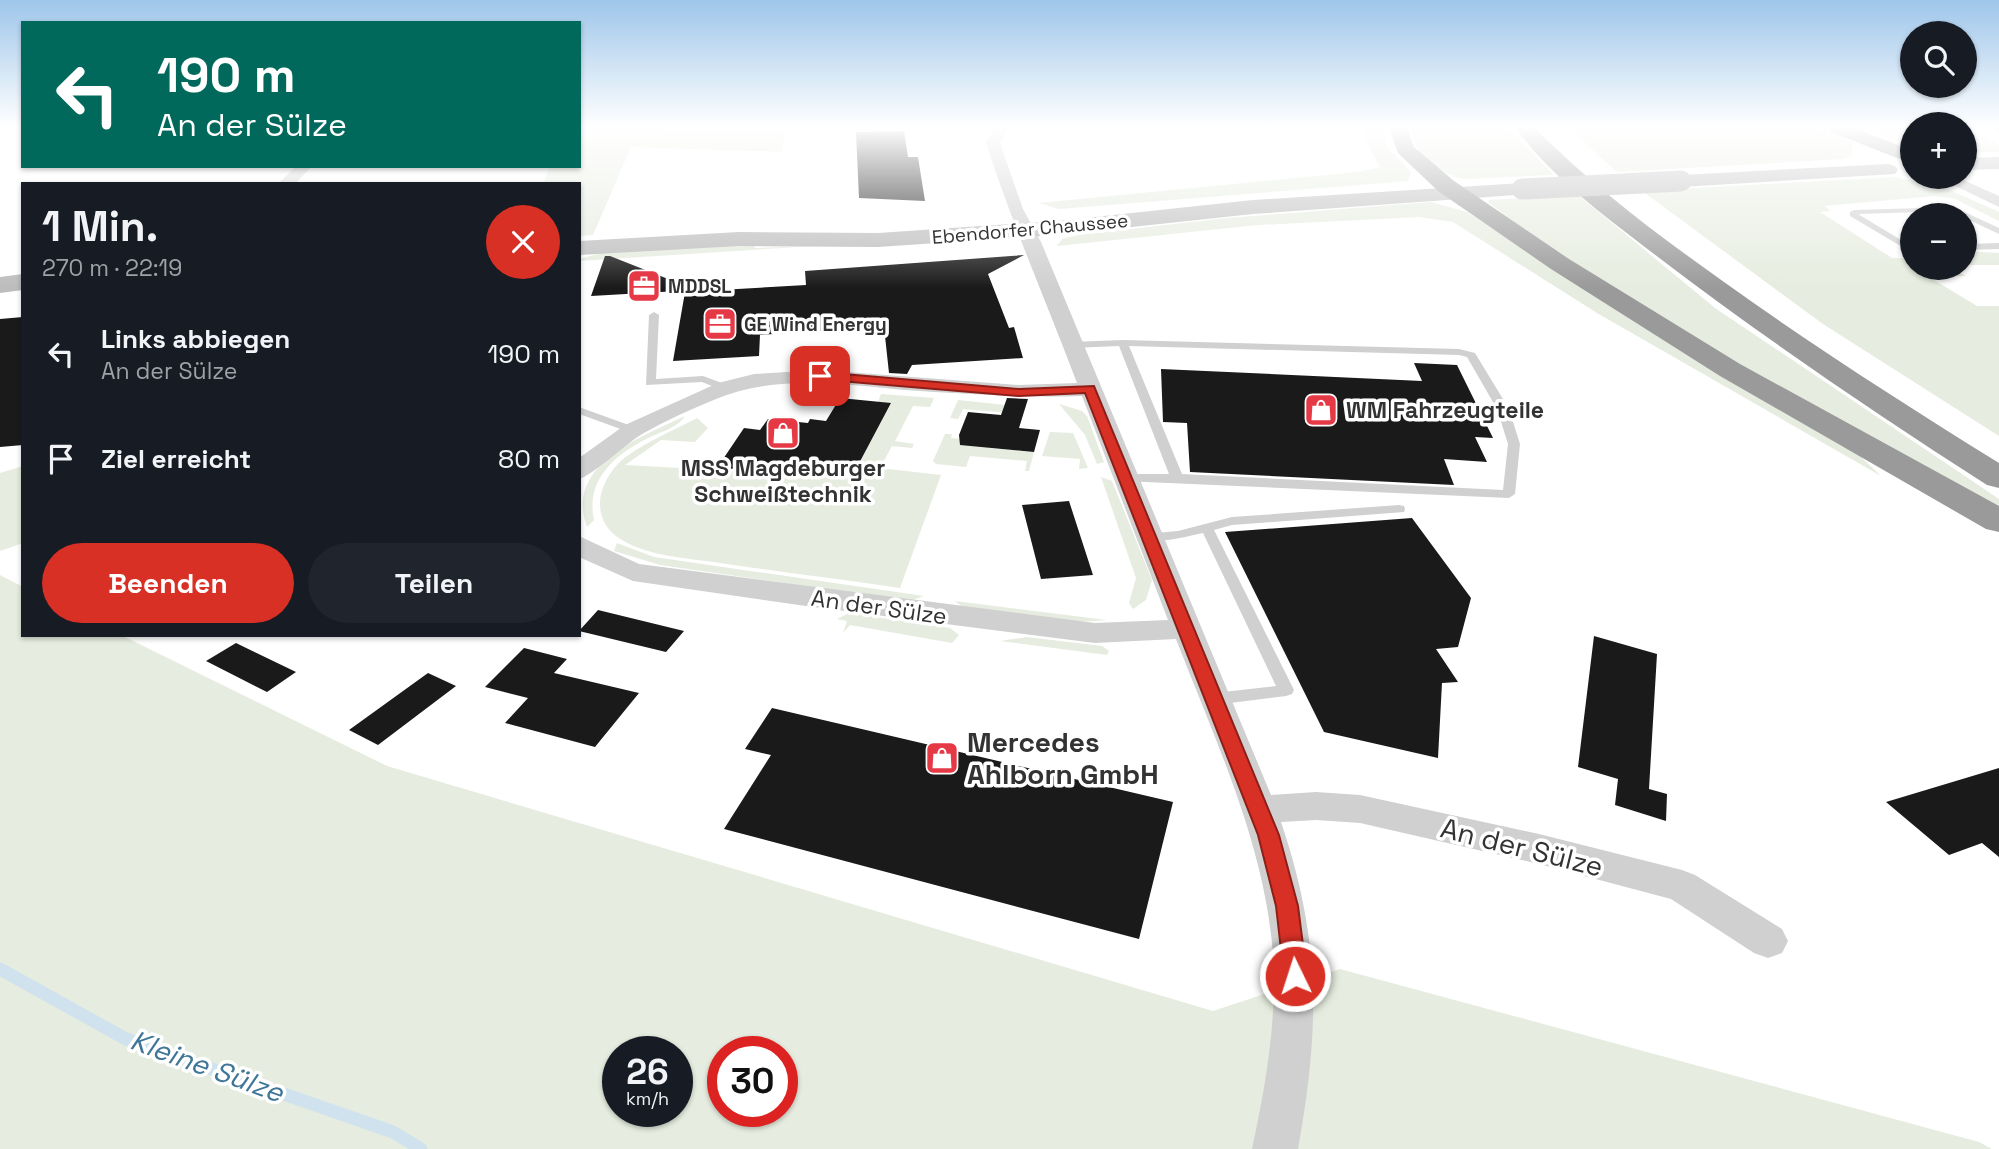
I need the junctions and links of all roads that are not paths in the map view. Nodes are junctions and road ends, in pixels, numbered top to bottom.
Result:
1 (1006, 182) edge
2 (1442, 182) edge
3 (1585, 182) edge
4 (1605, 182) edge
5 (1607, 182) edge
6 (1975, 189) edge
7 (1452, 190) junction
8 (1999, 202) edge
9 (1900, 211) edge
10 (1977, 221) edge
11 (1023, 225) junction
12 (1999, 232) edge
13 (1900, 240) edge
14 (1999, 246) edge
15 (1977, 247) edge
16 (586, 250) edge
17 (21, 282) edge
18 (0, 285) edge
19 (654, 316) dead end
20 (1123, 343) junction
21 (1071, 345) junction
22 (726, 388) junction
23 (1089, 389) junction
24 (581, 411) edge
25 (633, 430) junction
26 (1999, 452) edge
27 (581, 470) edge
28 (1126, 478) junction
29 (1177, 478) junction
30 (1999, 478) edge
31 (1399, 509) dead end
32 (1999, 521) edge
33 (1207, 528) junction
34 (1150, 537) junction
35 (581, 545) edge
36 (1187, 629) junction
37 (1214, 699) junction
38 (1259, 810) junction
39 (1768, 941) dead end
40 (1275, 1149) edge

1 - 11 street
2 - 7 highway
3 - 30 highway
4 - 7 main road, Ebendorfer Chaussee, bridge
5 - 26 highway
6 - 8 street
7 - 11 main road, Ebendorfer Chaussee
7 - 32 highway
9 - 13 lane
10 - 12 lane
11 - 16 main road, Ebendorfer Chaussee
11 - 21 street
14 - 15 lane
17 - 18 main road
19 - 22 lane
20 - 21 lane
20 - 29 lane
20 - 29 lane
21 - 23 street
22 - 23 street
22 - 25 street
23 - 28 street
24 - 25 lane
25 - 27 street
28 - 29 lane
28 - 34 street
31 - 33 lane
33 - 34 lane
33 - 37 lane
34 - 36 street
35 - 36 street, An der Sülze
36 - 37 street
37 - 38 street
38 - 39 street, An der Sülze
38 - 40 street

